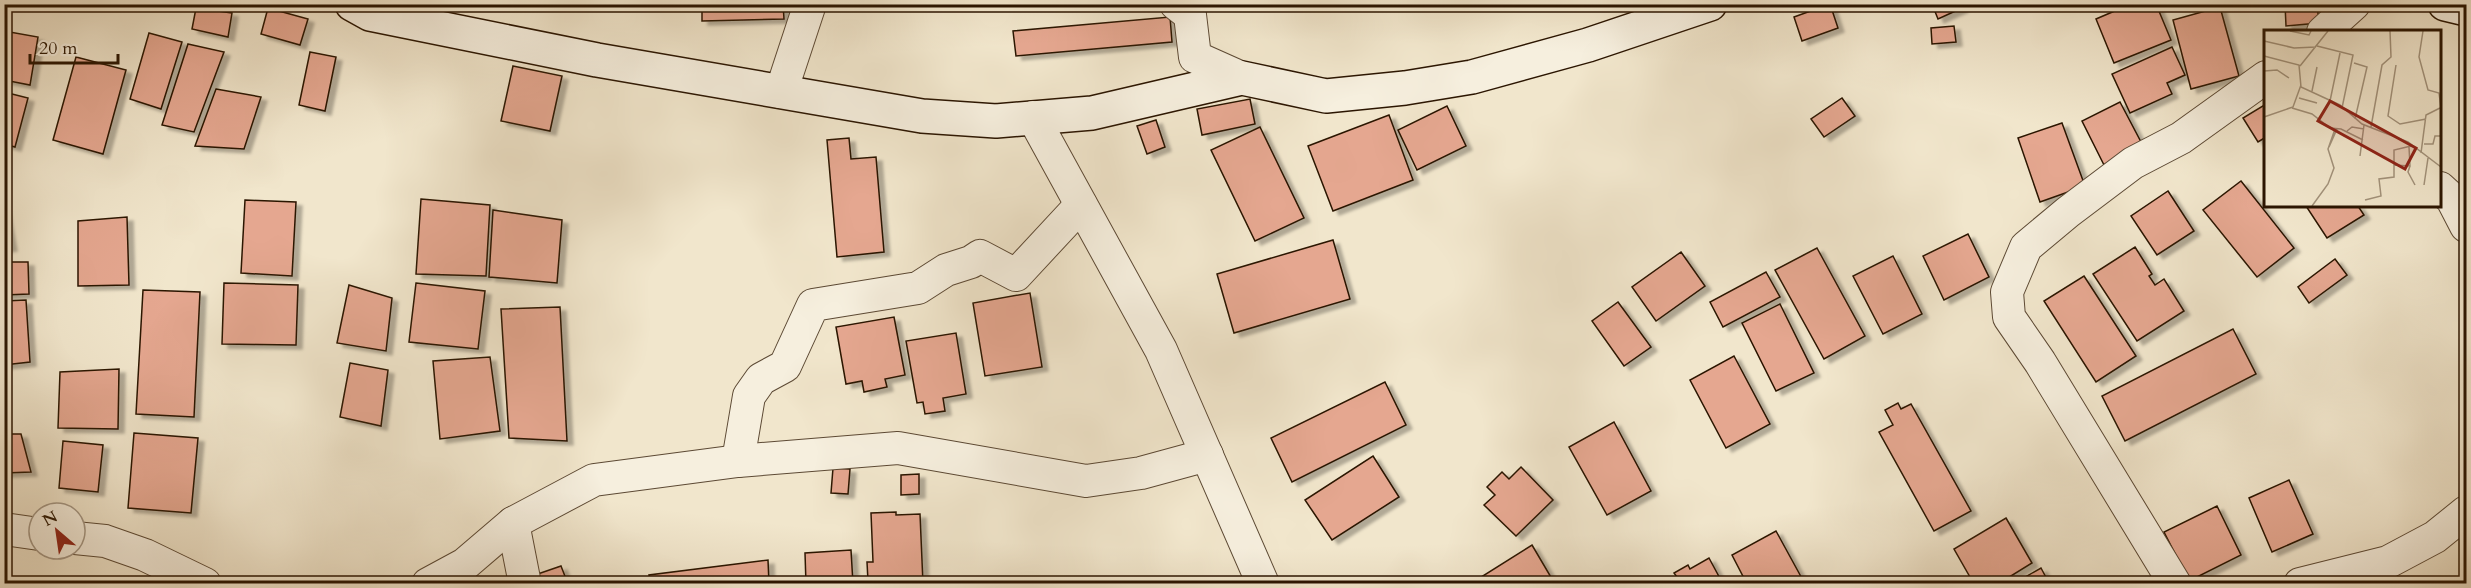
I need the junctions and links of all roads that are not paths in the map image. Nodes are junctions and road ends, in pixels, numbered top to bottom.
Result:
1 (810, 4) edge
2 (1176, 4) edge
3 (1710, 4) edge
4 (2354, 4) edge
5 (2445, 4) edge
6 (363, 8) edge
7 (2466, 9) edge
8 (2325, 30) edge
9 (1242, 78) junction
10 (2264, 78) edge
11 (781, 92) junction
12 (1033, 117) junction
13 (2441, 190) edge
14 (1081, 205) junction
15 (2466, 226) edge
16 (1207, 455) junction
17 (738, 461) junction
18 (2466, 512) edge
19 (513, 523) junction
20 (4, 529) edge
21 (27, 532) edge
22 (87, 539) edge
23 (463, 574) edge
24 (205, 584) edge
25 (428, 584) edge
26 (525, 584) edge
27 (1263, 584) edge
28 (2175, 584) edge
29 (2300, 584) edge

1 - 11 street
2 - 9 street
3 - 9 street
4 - 8 street
5 - 7 street
6 - 11 street
9 - 12 street
10 - 28 street
11 - 12 street
12 - 14 street
13 - 15 street
14 - 16 street
14 - 17 street
16 - 17 street
16 - 27 street
17 - 19 street
18 - 29 street
19 - 23 street
19 - 26 street
20 - 21 street
22 - 24 street
23 - 25 street

